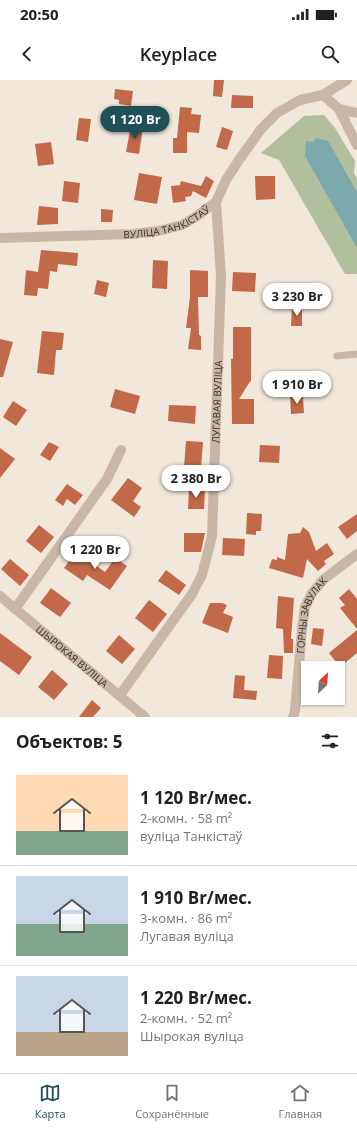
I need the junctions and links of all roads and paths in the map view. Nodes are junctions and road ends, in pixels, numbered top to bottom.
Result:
1 (347, 80) edge
2 (323, 95) junction
3 (339, 109) junction
4 (357, 113) edge
5 (357, 145) edge
6 (216, 202) junction
7 (0, 238) edge
8 (357, 354) edge
9 (337, 356) dead end
10 (121, 450) dead end
11 (357, 554) edge
12 (0, 596) edge
13 (15, 609) junction
14 (120, 695) junction
15 (145, 717) edge
16 (293, 717) edge

1 - 2 street, ВУЛІЦА ТАНКІСТАЎ
2 - 3 street
2 - 6 street, ВУЛІЦА ТАНКІСТАЎ
3 - 4 street
3 - 5 street
6 - 7 street, ВУЛІЦА ТАНКІСТАЎ
6 - 14 street, ЛУГАВАЯ ВУЛІЦА
8 - 9 lane
10 - 13 street
11 - 16 street, ГОРНЫ ЗАВУЛАК
12 - 13 street, ШЫРОКАЯ ВУЛІЦА
13 - 14 street, ШЫРОКАЯ ВУЛІЦА
14 - 15 street, ШЫРОКАЯ ВУЛІЦА

